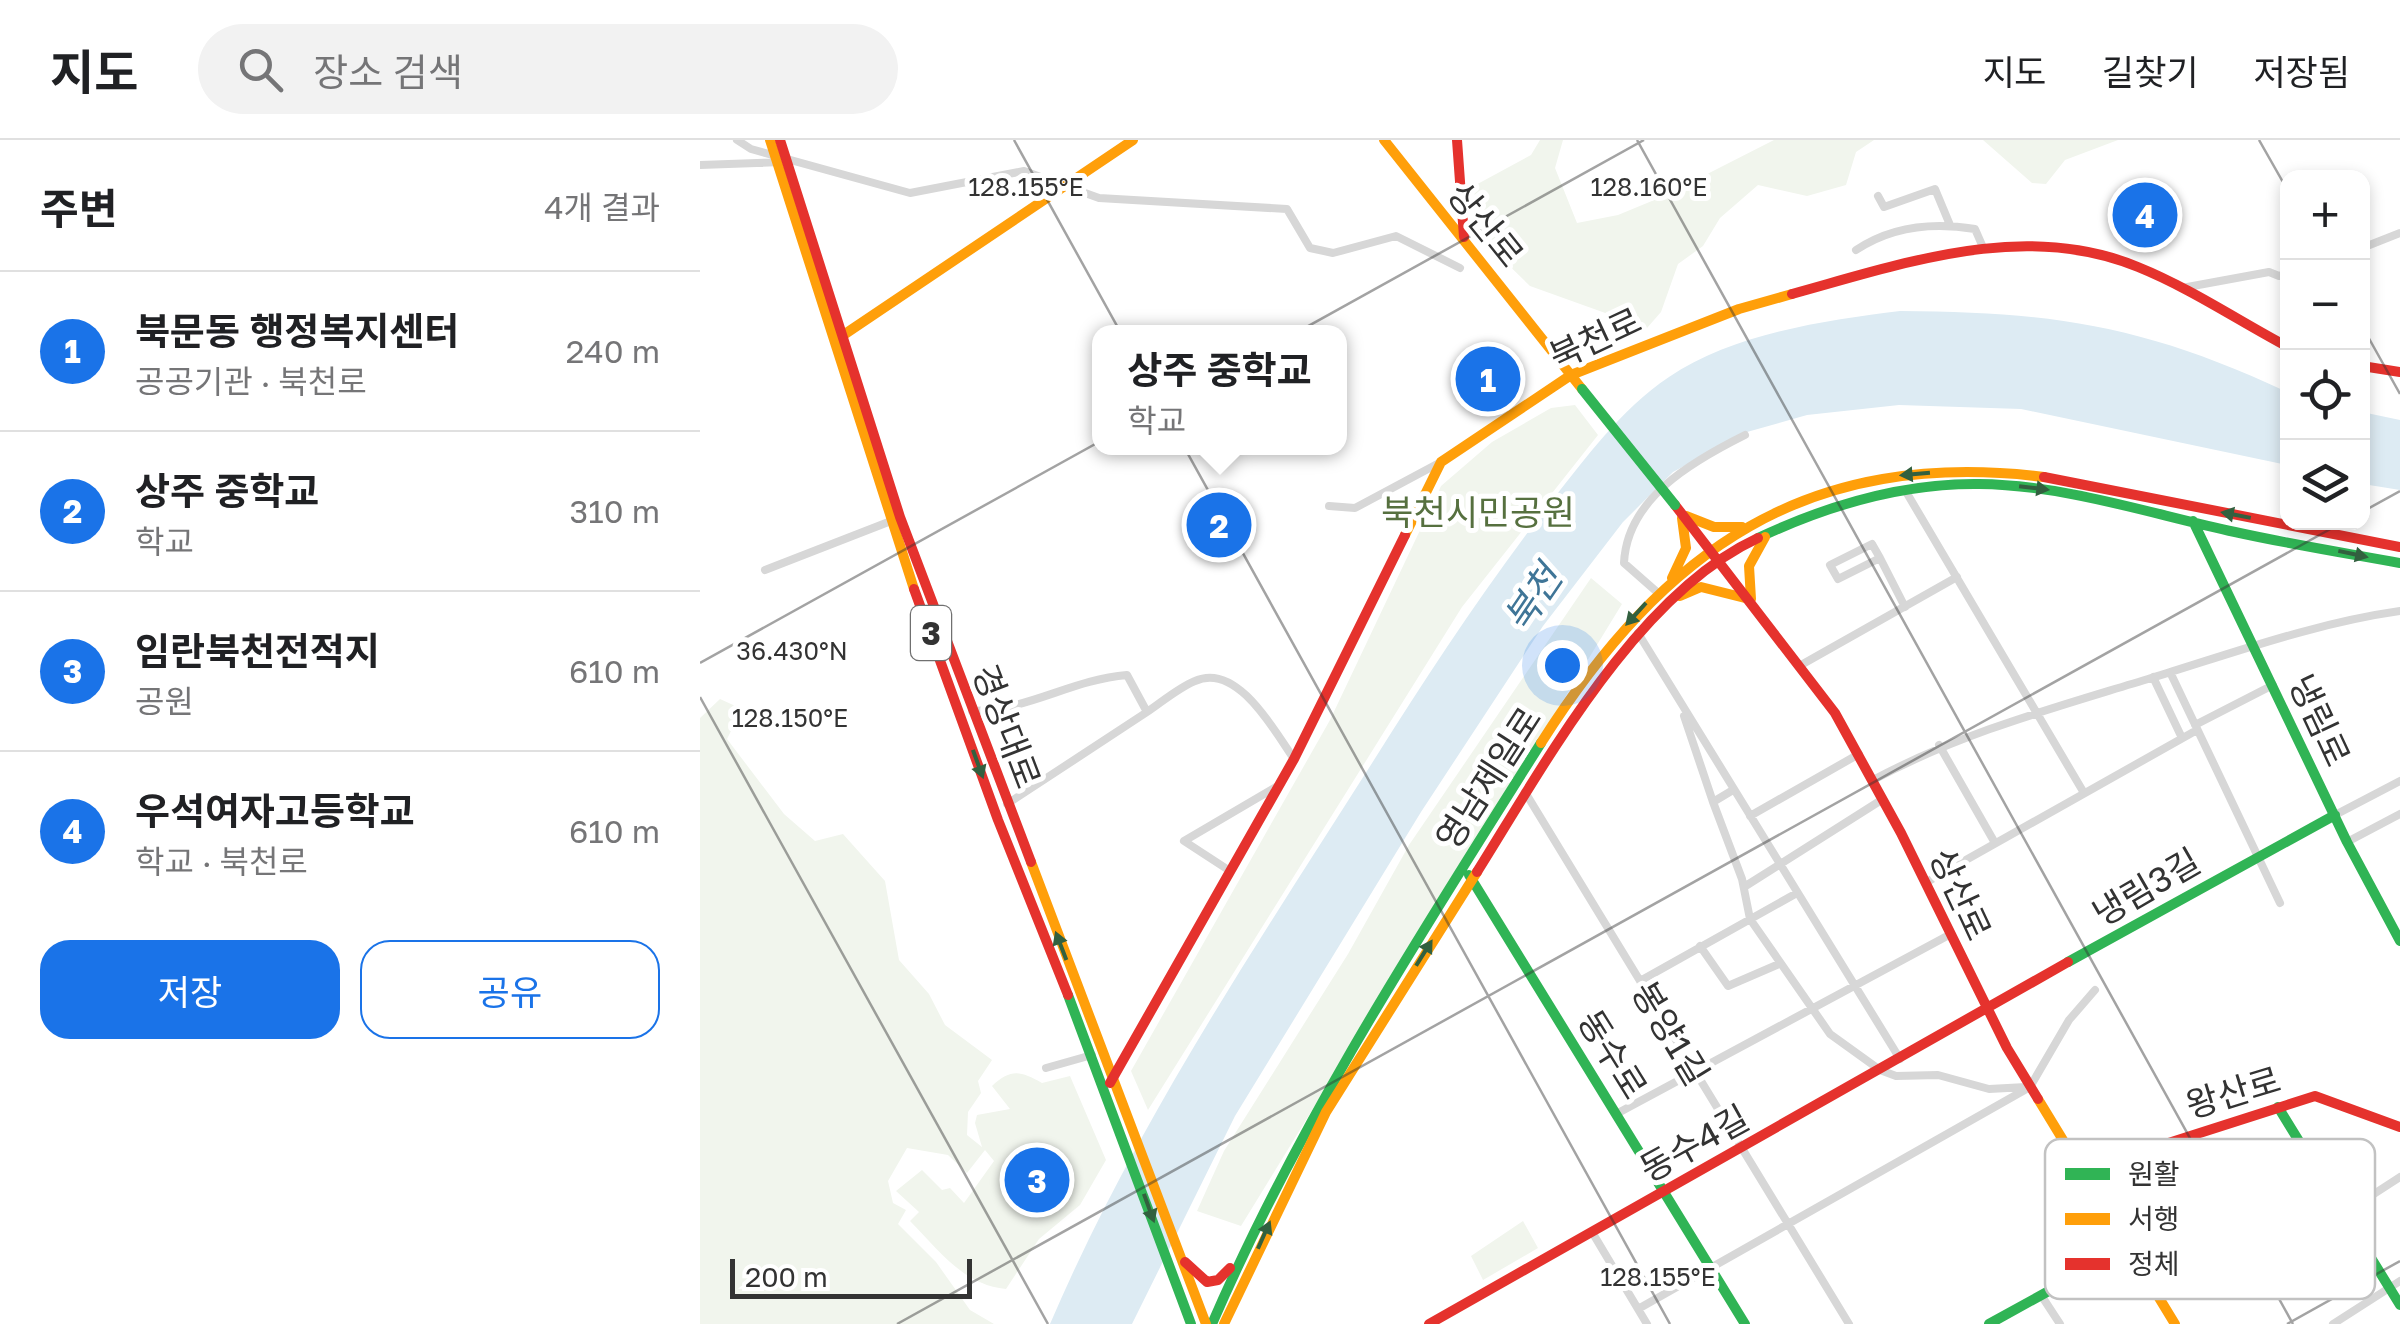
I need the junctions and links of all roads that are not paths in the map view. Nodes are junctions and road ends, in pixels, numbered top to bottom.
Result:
1 (737, 140) edge
2 (770, 140) edge
3 (780, 140) edge
4 (1132, 140) edge
5 (1384, 140) edge
6 (1457, 140) edge
7 (780, 159) junction
8 (700, 164) edge
9 (1062, 184) junction
10 (1460, 193) junction
11 (1878, 196) dead end
12 (1430, 199) junction
13 (1950, 225) junction
14 (2400, 234) edge
15 (1464, 238) junction
16 (1982, 245) junction
17 (2370, 245) edge
18 (1856, 250) dead end
19 (1460, 268) dead end
20 (2280, 276) edge
21 (2182, 288) junction
22 (836, 340) junction
23 (2280, 342) edge
24 (2370, 367) edge
25 (2400, 372) edge
26 (1571, 375) junction
27 (1744, 436) dead end
28 (1441, 462) junction
29 (1905, 490) junction
30 (1329, 506) dead end
31 (1678, 509) junction
32 (895, 519) junction
33 (2193, 521) junction
34 (1747, 527) junction
35 (1774, 529) junction
36 (2400, 547) edge
37 (1714, 556) junction
38 (1880, 558) junction
39 (2400, 563) edge
40 (765, 570) dead end
41 (1957, 578) junction
42 (1668, 583) junction
43 (1657, 592) junction
44 (1752, 600) junction
45 (1665, 604) junction
46 (1905, 606) junction
47 (2400, 610) edge
48 (1638, 633) junction
49 (2253, 644) junction
50 (1801, 665) junction
51 (2170, 672) junction
52 (2153, 677) junction
53 (2274, 685) junction
54 (1681, 704) junction
55 (972, 711) junction
56 (1147, 712) junction
57 (2037, 713) junction
58 (2196, 728) junction
59 (2182, 738) junction
60 (1939, 745) junction
61 (1859, 754) junction
62 (1294, 759) junction
63 (1873, 780) junction
64 (2400, 781) edge
65 (1276, 787) junction
66 (1734, 790) junction
67 (1524, 792) junction
68 (2084, 793) junction
69 (1882, 798) junction
70 (1713, 802) junction
71 (1007, 804) junction
72 (2400, 814) edge
73 (1750, 816) junction
74 (2334, 816) junction
75 (2348, 842) junction
76 (1995, 843) junction
77 (2257, 855) junction
78 (1463, 866) junction
79 (1780, 866) junction
80 (1230, 871) junction
81 (1471, 878) junction
82 (1925, 882) junction
83 (1744, 887) junction
84 (1797, 892) junction
85 (2280, 903) dead end
86 (1750, 919) junction
87 (1949, 934) junction
88 (2400, 941) edge
89 (1700, 946) junction
90 (1778, 964) junction
91 (1640, 981) junction
92 (1854, 985) junction
93 (2095, 990) dead end
94 (1810, 1009) junction
95 (1986, 1010) junction
96 (1092, 1055) junction
97 (1900, 1059) junction
98 (1046, 1068) dead end
99 (1694, 1070) junction
100 (1880, 1070) junction
101 (1109, 1083) junction
102 (2030, 1087) junction
103 (2278, 1108) junction
104 (1618, 1113) junction
105 (2400, 1127) edge
106 (2062, 1139) edge
107 (2180, 1139) edge
108 (2297, 1139) edge
109 (1742, 1148) junction
110 (2400, 1178) edge
111 (1665, 1191) junction
112 (2375, 1194) edge
113 (1788, 1223) junction
114 (1592, 1232) junction
115 (1240, 1256) junction
116 (2375, 1258) edge
117 (1186, 1262) junction
118 (1710, 1268) junction
119 (2395, 1285) edge
120 (2045, 1294) edge
121 (2041, 1296) junction
122 (2159, 1299) edge
123 (2373, 1299) edge
124 (2400, 1305) edge
125 (1638, 1309) junction
126 (1450, 1312) junction
127 (1226, 1321) edge
128 (1191, 1324) edge
129 (1209, 1324) edge
130 (1429, 1324) edge
131 (1457, 1324) edge
132 (1647, 1324) edge
133 (1744, 1324) edge
134 (1849, 1324) edge
135 (1990, 1324) edge
136 (2060, 1324) edge
137 (2175, 1324) edge
138 (2334, 1324) edge

1 - 7 street
2 - 7 street, 경상대로 / 3
3 - 7 street, 경상대로 / 3
4 - 9 street
5 - 12 street, 상산로
6 - 10 street
7 - 8 street
7 - 9 street
7 - 22 street, 경상대로 / 3
9 - 19 street
9 - 22 street
10 - 12 street
10 - 15 street
11 - 13 street
12 - 15 street, 상산로
13 - 16 street
13 - 18 street
14 - 17 street
15 - 26 street, 상산로
16 - 21 street, 북천로
16 - 26 street, 북천로
20 - 21 street
21 - 23 street, 북천로
22 - 32 street, 경상대로 / 3
24 - 25 street
26 - 28 street, 북천로
26 - 31 street, 상산로, bridge
27 - 43 street
28 - 30 street
28 - 62 street, 북천로
29 -> 33 street, 영남제일로
29 - 35 street, 영남제일로
29 - 41 street
31 - 34 street
31 - 37 street, 상산로
31 - 42 street
32 - 40 street
32 - 55 street, 경상대로 / 3
32 -> 96 street, 경상대로 / 3
33 -> 39 street, 영남제일로
33 - 49 street, 냉림로
36 -> 34 street, 영남제일로
34 - 37 street, 영남제일로
35 - 37 street, 영남제일로
35 - 44 street
37 - 42 street, 영남제일로
37 - 44 street, 상산로
37 - 45 street, 영남제일로
38 - 38 street
38 - 46 street
41 - 46 street
41 - 57 street
42 - 43 street, 영남제일로
43 -> 78 street, 영남제일로
44 - 45 street
44 - 50 street, 상산로
45 - 48 street, 영남제일로
46 - 50 street
47 - 49 street
48 - 54 street
48 - 67 street, 영남제일로
49 - 51 street
49 - 53 street, 냉림로
50 - 61 street, 상산로
51 - 52 street
51 - 58 street
52 - 57 street
52 - 59 street
53 - 58 street
53 - 74 street, 냉림로
54 - 66 street
54 - 70 street
55 - 56 street
55 - 71 street, 경상대로 / 3
56 - 62 street
56 - 71 street
57 - 60 street
57 - 68 street
58 - 59 street
58 - 77 street
59 - 68 street
60 - 63 street
60 - 76 street
61 - 63 street, 상산로
61 - 73 street
62 - 65 street, 북천로
63 - 69 street, 상산로
64 - 74 street
65 - 80 street, 북천로
65 - 80 street
66 - 70 street
66 - 73 street
67 - 81 street, 영남제일로
67 - 91 street, 봉양1길
68 - 76 street
69 - 79 street
69 - 82 street, 상산로
70 - 83 street
101 -> 71 street, 경상대로 / 3
72 - 75 street
73 - 79 street
74 - 75 street, 냉림로
74 - 77 street, 냉림3길
75 - 88 street, 냉림로
76 - 82 street
77 - 85 street
77 - 95 street, 냉림3길
78 - 81 street, 동수로
78 - 115 street, 영남제일로
79 - 83 street
79 - 84 street
80 - 101 street, 북천로
81 - 104 street, 동수로
127 -> 81 street, 영남제일로
82 - 87 street, 상산로
83 - 86 street
84 - 86 street
84 - 92 street
86 - 89 street
86 - 90 street
87 - 92 street
87 - 95 street, 상산로
89 - 90 street
89 - 91 street
90 - 94 street
91 - 99 street, 봉양1길
92 - 94 street
92 - 97 street
93 - 102 street
94 - 99 street
94 - 100 street
95 - 97 street, 동수4길
95 - 102 street, 상산로
96 - 98 street
96 - 101 street, 경상대로 / 3
97 - 100 street, 동수4길
99 - 104 street
99 - 109 street, 봉양1길
100 - 102 street
100 - 109 street, 동수4길
101 - 117 street, 경상대로 / 3
101 -> 128 street, 경상대로 / 3
102 - 106 street, 상산로
102 - 113 street
103 - 105 street, 왕산로
103 - 107 street, 왕산로
103 - 108 street
104 - 111 street, 동수로
109 - 111 street, 동수4길
109 - 113 street, 봉양1길
110 - 112 street
111 - 114 street, 동수4길
111 - 118 street, 동수로
113 - 118 street
113 - 134 street, 봉양1길
114 - 125 street
114 - 126 street, 동수4길
115 - 117 street
115 - 129 street, 영남제일로
116 - 119 street
117 - 129 street, 경상대로 / 3
118 - 125 street
118 - 133 street, 동수로
119 - 124 street
120 - 121 street
121 - 135 street
121 - 136 street
122 - 137 street, 상산로
123 - 138 street
125 - 132 street
126 - 130 street, 동수4길
126 - 131 street

